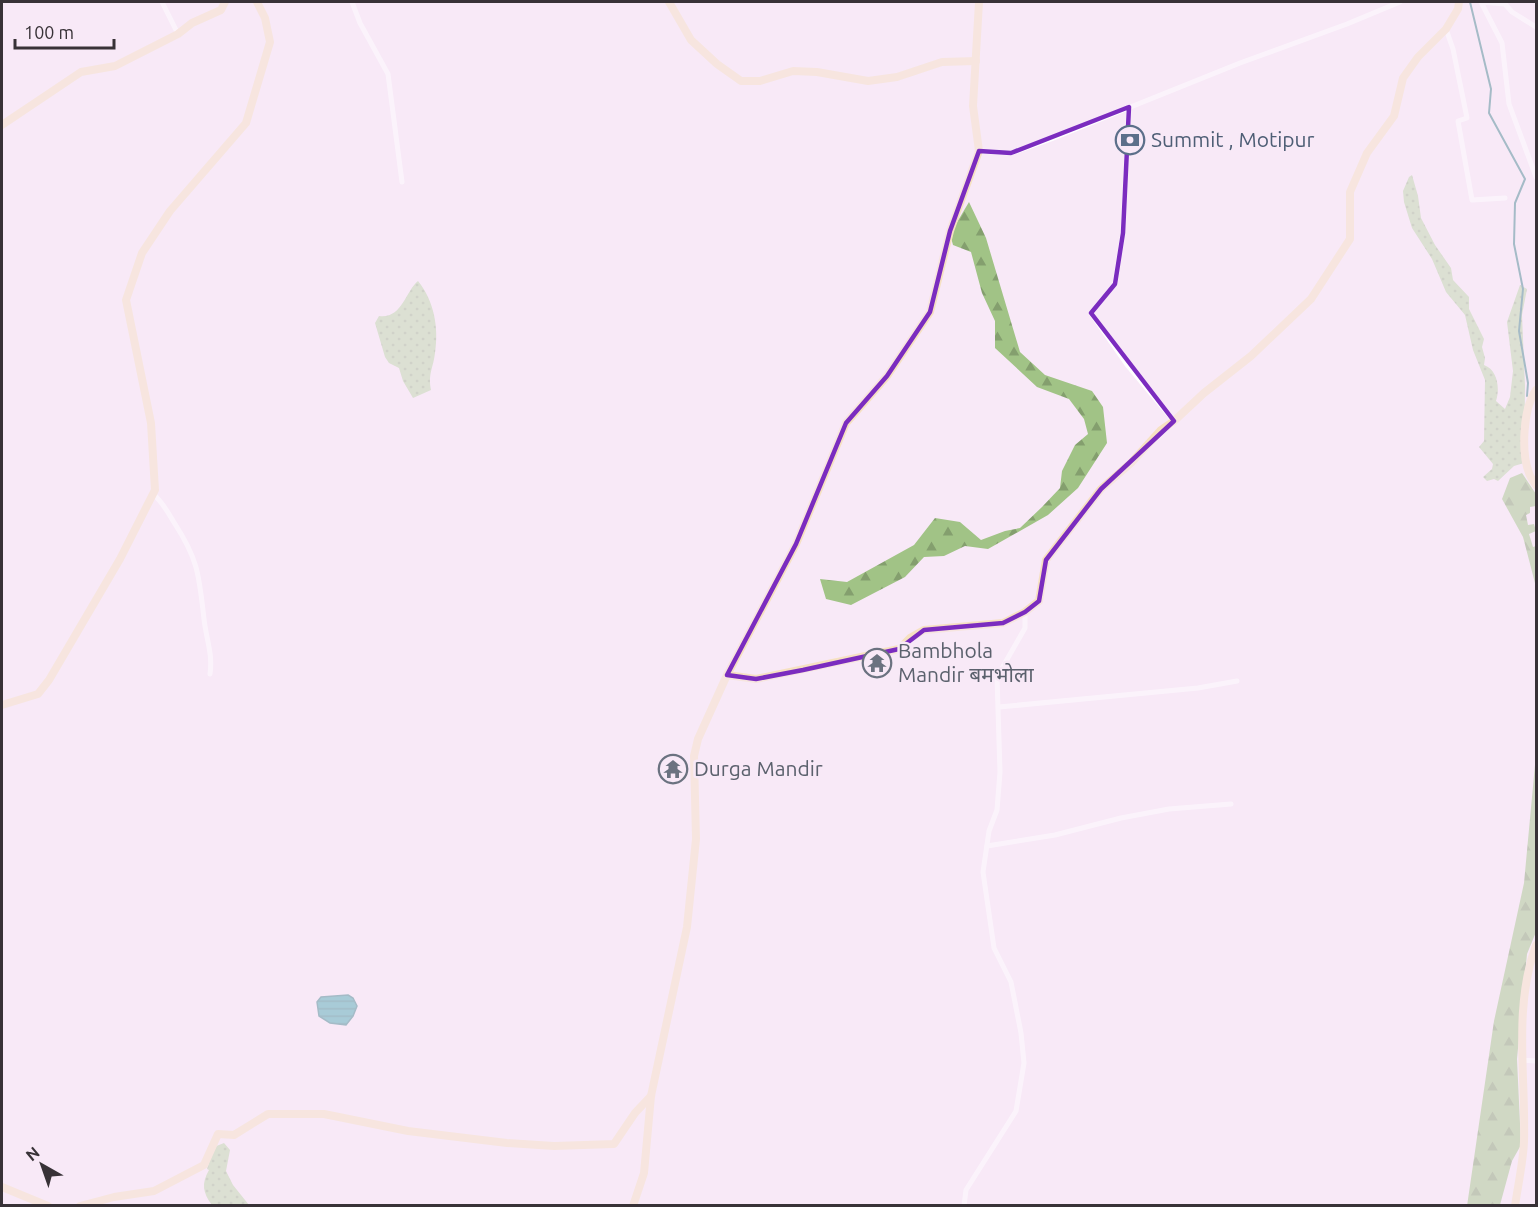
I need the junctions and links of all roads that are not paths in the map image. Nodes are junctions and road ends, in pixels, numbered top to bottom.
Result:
1 (162, 2) edge
2 (225, 2) edge
3 (257, 2) edge
4 (352, 2) edge
5 (669, 2) edge
6 (979, 2) edge
7 (1400, 2) edge
8 (1459, 2) edge
9 (1481, 2) edge
10 (1536, 27) edge
11 (1446, 29) junction
12 (178, 34) junction
13 (976, 61) junction
14 (1129, 107) junction
15 (2, 125) edge
16 (978, 151) junction
17 (1536, 177) edge
18 (402, 182) dead end
19 (1505, 198) dead end
20 (1536, 390) edge
21 (1174, 421) junction
22 (1536, 485) edge
23 (153, 494) junction
24 (1025, 612) junction
25 (210, 674) dead end
26 (727, 675) junction
27 (1237, 681) dead end
28 (2, 705) edge
29 (999, 706) junction
30 (1231, 804) dead end
31 (987, 846) junction
32 (1536, 945) edge
33 (1522, 1060) junction
34 (1536, 1061) edge
35 (651, 1096) junction
36 (2, 1187) edge
37 (48, 1206) edge
38 (80, 1206) edge
39 (633, 1206) edge
40 (964, 1206) edge
41 (1515, 1206) edge

1 - 12 street
2 - 12 street
3 - 23 street
4 - 18 street
5 - 13 street
6 - 13 street
7 - 14 street
8 - 11 street
9 - 10 street
9 - 17 street
11 - 19 street
11 - 21 street
12 - 15 street
13 - 16 street
14 - 16 street
14 - 21 street
16 - 26 street
20 - 22 street
21 - 24 street
23 - 25 street
23 - 28 street
24 - 26 street
24 - 29 street
26 - 35 street
27 - 29 street
29 - 31 street
30 - 31 street
31 - 40 street
32 - 33 street
33 - 34 street
33 - 41 street
35 - 38 street
35 - 39 street
36 - 37 street

